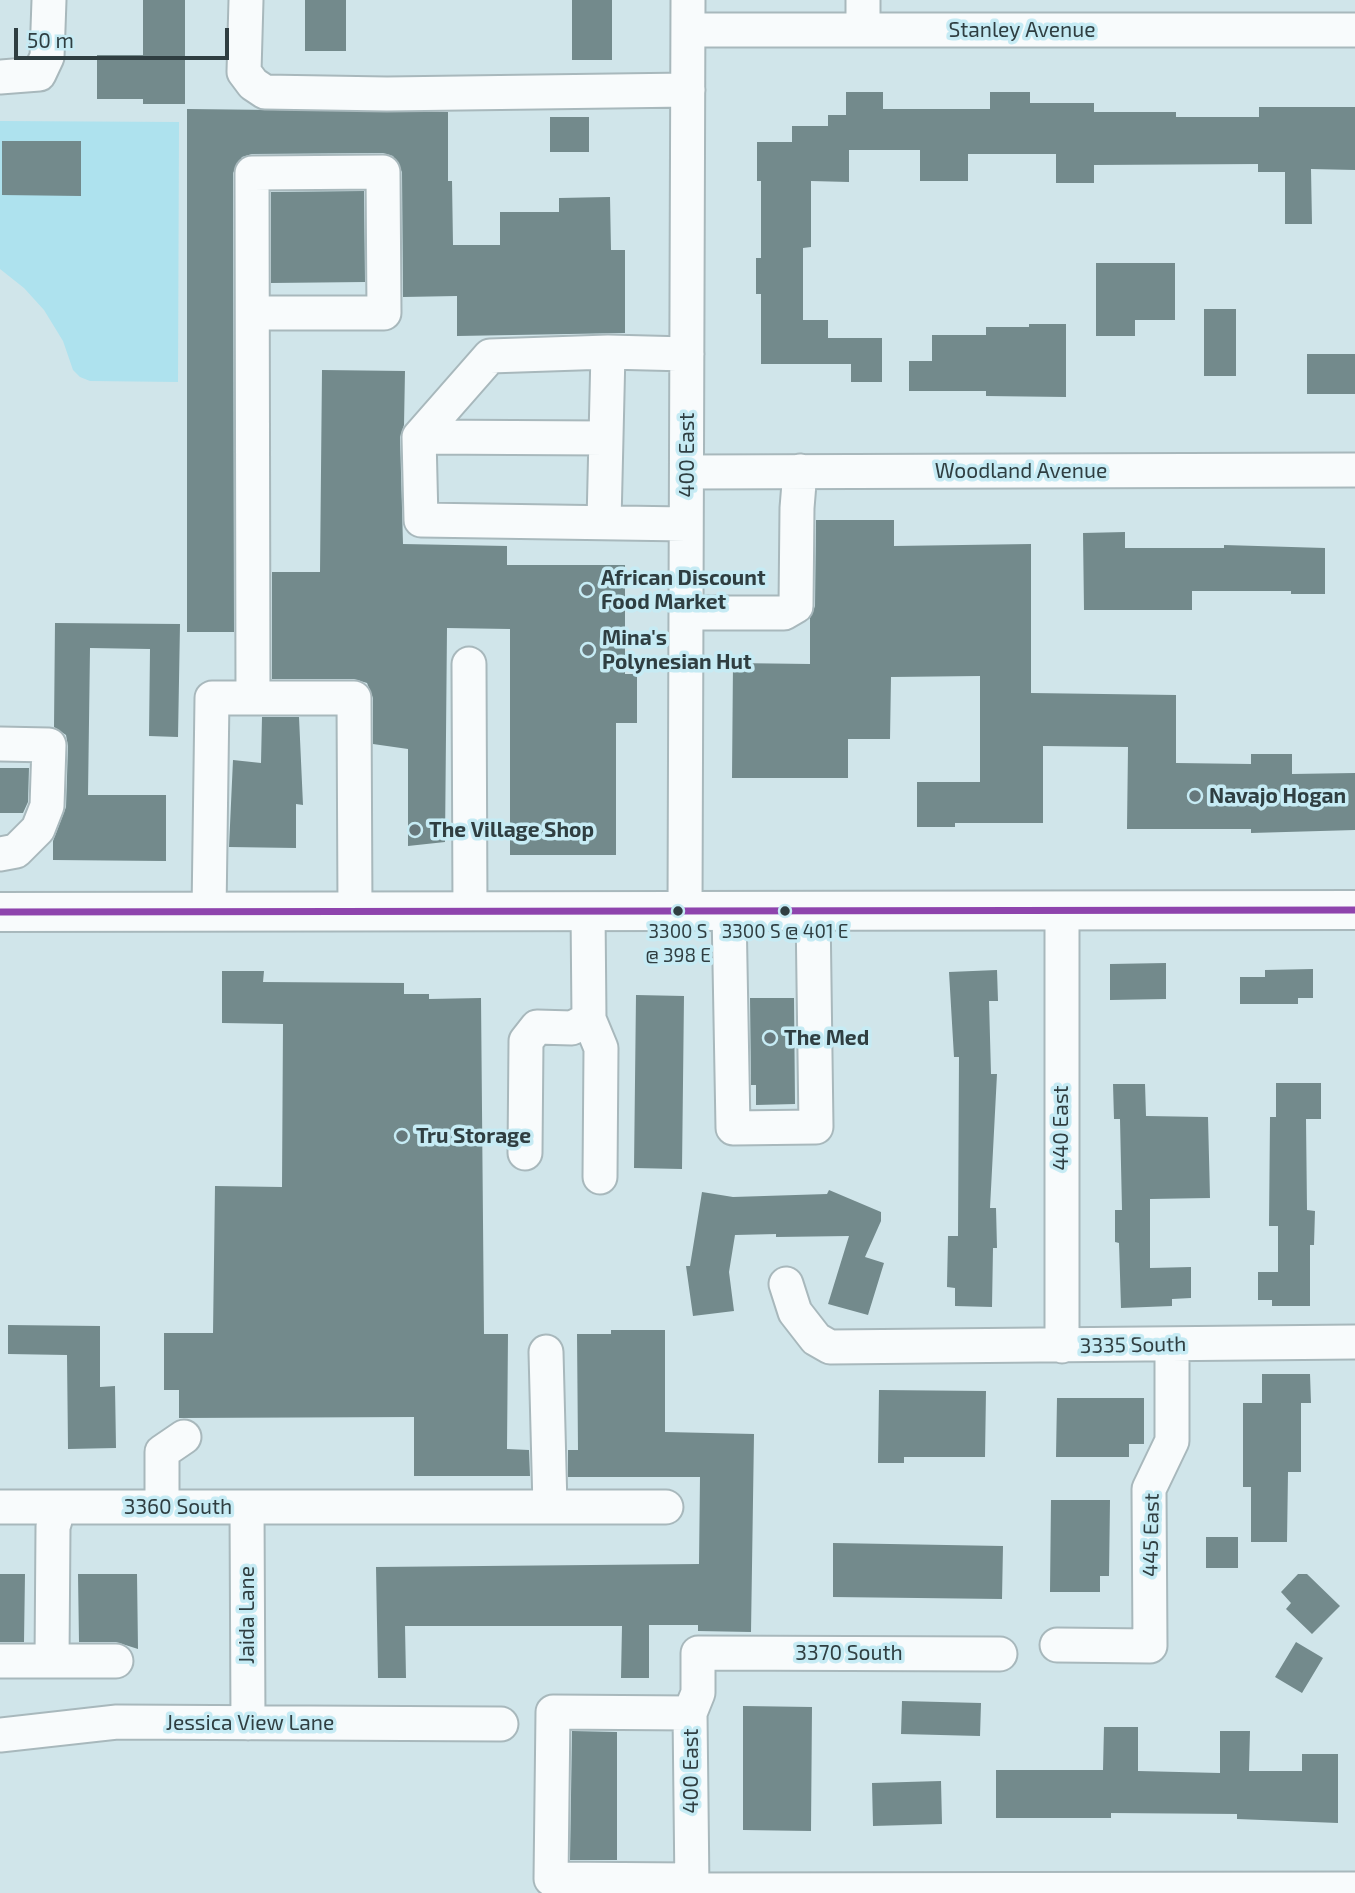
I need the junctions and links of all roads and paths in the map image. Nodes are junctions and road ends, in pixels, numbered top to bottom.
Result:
1 (49, 0) edge
2 (246, 0) edge
3 (688, 15) edge
4 (863, 15) edge
5 (1355, 30) edge
6 (0, 77) edge
7 (688, 90) junction
8 (253, 313) junction
9 (608, 352) junction
10 (687, 354) junction
11 (419, 438) junction
12 (606, 438) junction
13 (1355, 470) edge
14 (800, 471) junction
15 (687, 472) junction
16 (604, 522) junction
17 (687, 524) junction
18 (686, 613) junction
19 (469, 664) dead end
20 (253, 698) junction
21 (0, 744) edge
22 (0, 854) edge
23 (1062, 909) junction
24 (1355, 909) edge
25 (685, 910) junction
26 (729, 910) junction
27 (813, 910) junction
28 (589, 911) junction
29 (0, 912) edge
30 (209, 912) junction
31 (355, 912) junction
32 (470, 912) junction
33 (589, 1019) junction
34 (525, 1153) dead end
35 (600, 1177) dead end
36 (786, 1284) dead end
37 (1355, 1342) edge
38 (1172, 1344) junction
39 (1062, 1346) junction
40 (546, 1352) dead end
41 (184, 1437) dead end
42 (0, 1507) edge
43 (59, 1507) junction
44 (162, 1507) junction
45 (247, 1507) junction
46 (550, 1507) junction
47 (666, 1507) dead end
48 (1057, 1645) dead end
49 (698, 1653) joint
50 (1000, 1654) dead end
51 (0, 1661) edge
52 (52, 1661) junction
53 (116, 1661) dead end
54 (690, 1713) junction
55 (248, 1723) junction
56 (501, 1724) dead end
57 (0, 1735) edge
58 (691, 1887) edge
59 (1355, 1889) edge

1 - 6 street
2 - 7 street
3 - 4 street, Stanley Avenue
3 - 7 street, 400 East
4 - 5 street, Stanley Avenue
7 - 10 street, 400 East
8 - 8 street
8 - 20 street
9 - 10 street
9 - 11 street
9 - 12 street
10 - 15 street, 400 East
11 - 12 street
11 - 16 street
12 - 16 street
13 - 14 street, Woodland Avenue
14 - 15 street, Woodland Avenue
14 - 18 street
15 - 17 street, 400 East
16 - 17 street
17 - 18 street, 400 East
18 - 25 street, 400 East
19 - 32 street
20 - 30 street
20 - 31 street
21 - 22 street
23 - 24 main road
23 - 27 main road
23 - 39 street, 440 East
25 - 26 main road
25 - 28 main road
26 - 27 main road
26 - 27 street
28 - 32 main road
28 - 33 street
29 - 30 main road
30 - 31 main road
31 - 32 main road
33 - 34 street
33 - 35 street
36 - 39 street, 3335 South
37 - 38 street, 3335 South
38 - 39 street, 3335 South
38 - 48 street, 445 East
40 - 46 street
41 - 44 street
42 - 43 street, 3360 South
43 - 44 street, 3360 South
43 - 52 street
44 - 45 street, 3360 South
45 - 46 street, 3360 South
45 - 55 street, Jaida Lane
46 - 47 street, 3360 South
49 - 50 street, 3370 South
49 - 54 street, 400 East
51 - 52 street
52 - 53 street
54 - 58 street, 400 East
54 - 58 street
55 - 56 street, Jessica View Lane
55 - 57 street, Jessica View Lane
58 - 59 street

